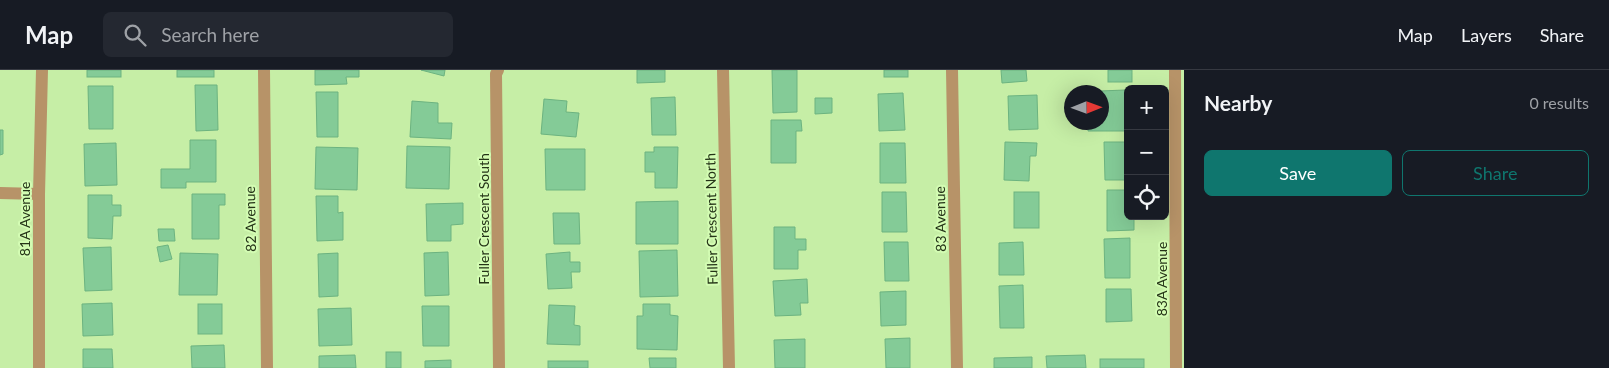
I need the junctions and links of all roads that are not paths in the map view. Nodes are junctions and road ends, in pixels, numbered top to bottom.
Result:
1 (42, 70) edge
2 (264, 70) edge
3 (498, 70) edge
4 (723, 70) edge
5 (952, 70) edge
6 (1175, 70) edge
7 (0, 193) edge
8 (39, 194) junction
9 (39, 368) edge
10 (267, 368) edge
11 (499, 368) edge
12 (729, 368) edge
13 (957, 368) edge
14 (1176, 368) edge

1 - 8 street, 81A Avenue
2 - 10 street, 82 Avenue
3 - 11 street, Fuller Crescent South
4 - 12 street, Fuller Crescent North
5 - 13 street, 83 Avenue
6 - 14 street, 83A Avenue
7 - 8 street
8 - 9 street, 81A Avenue

